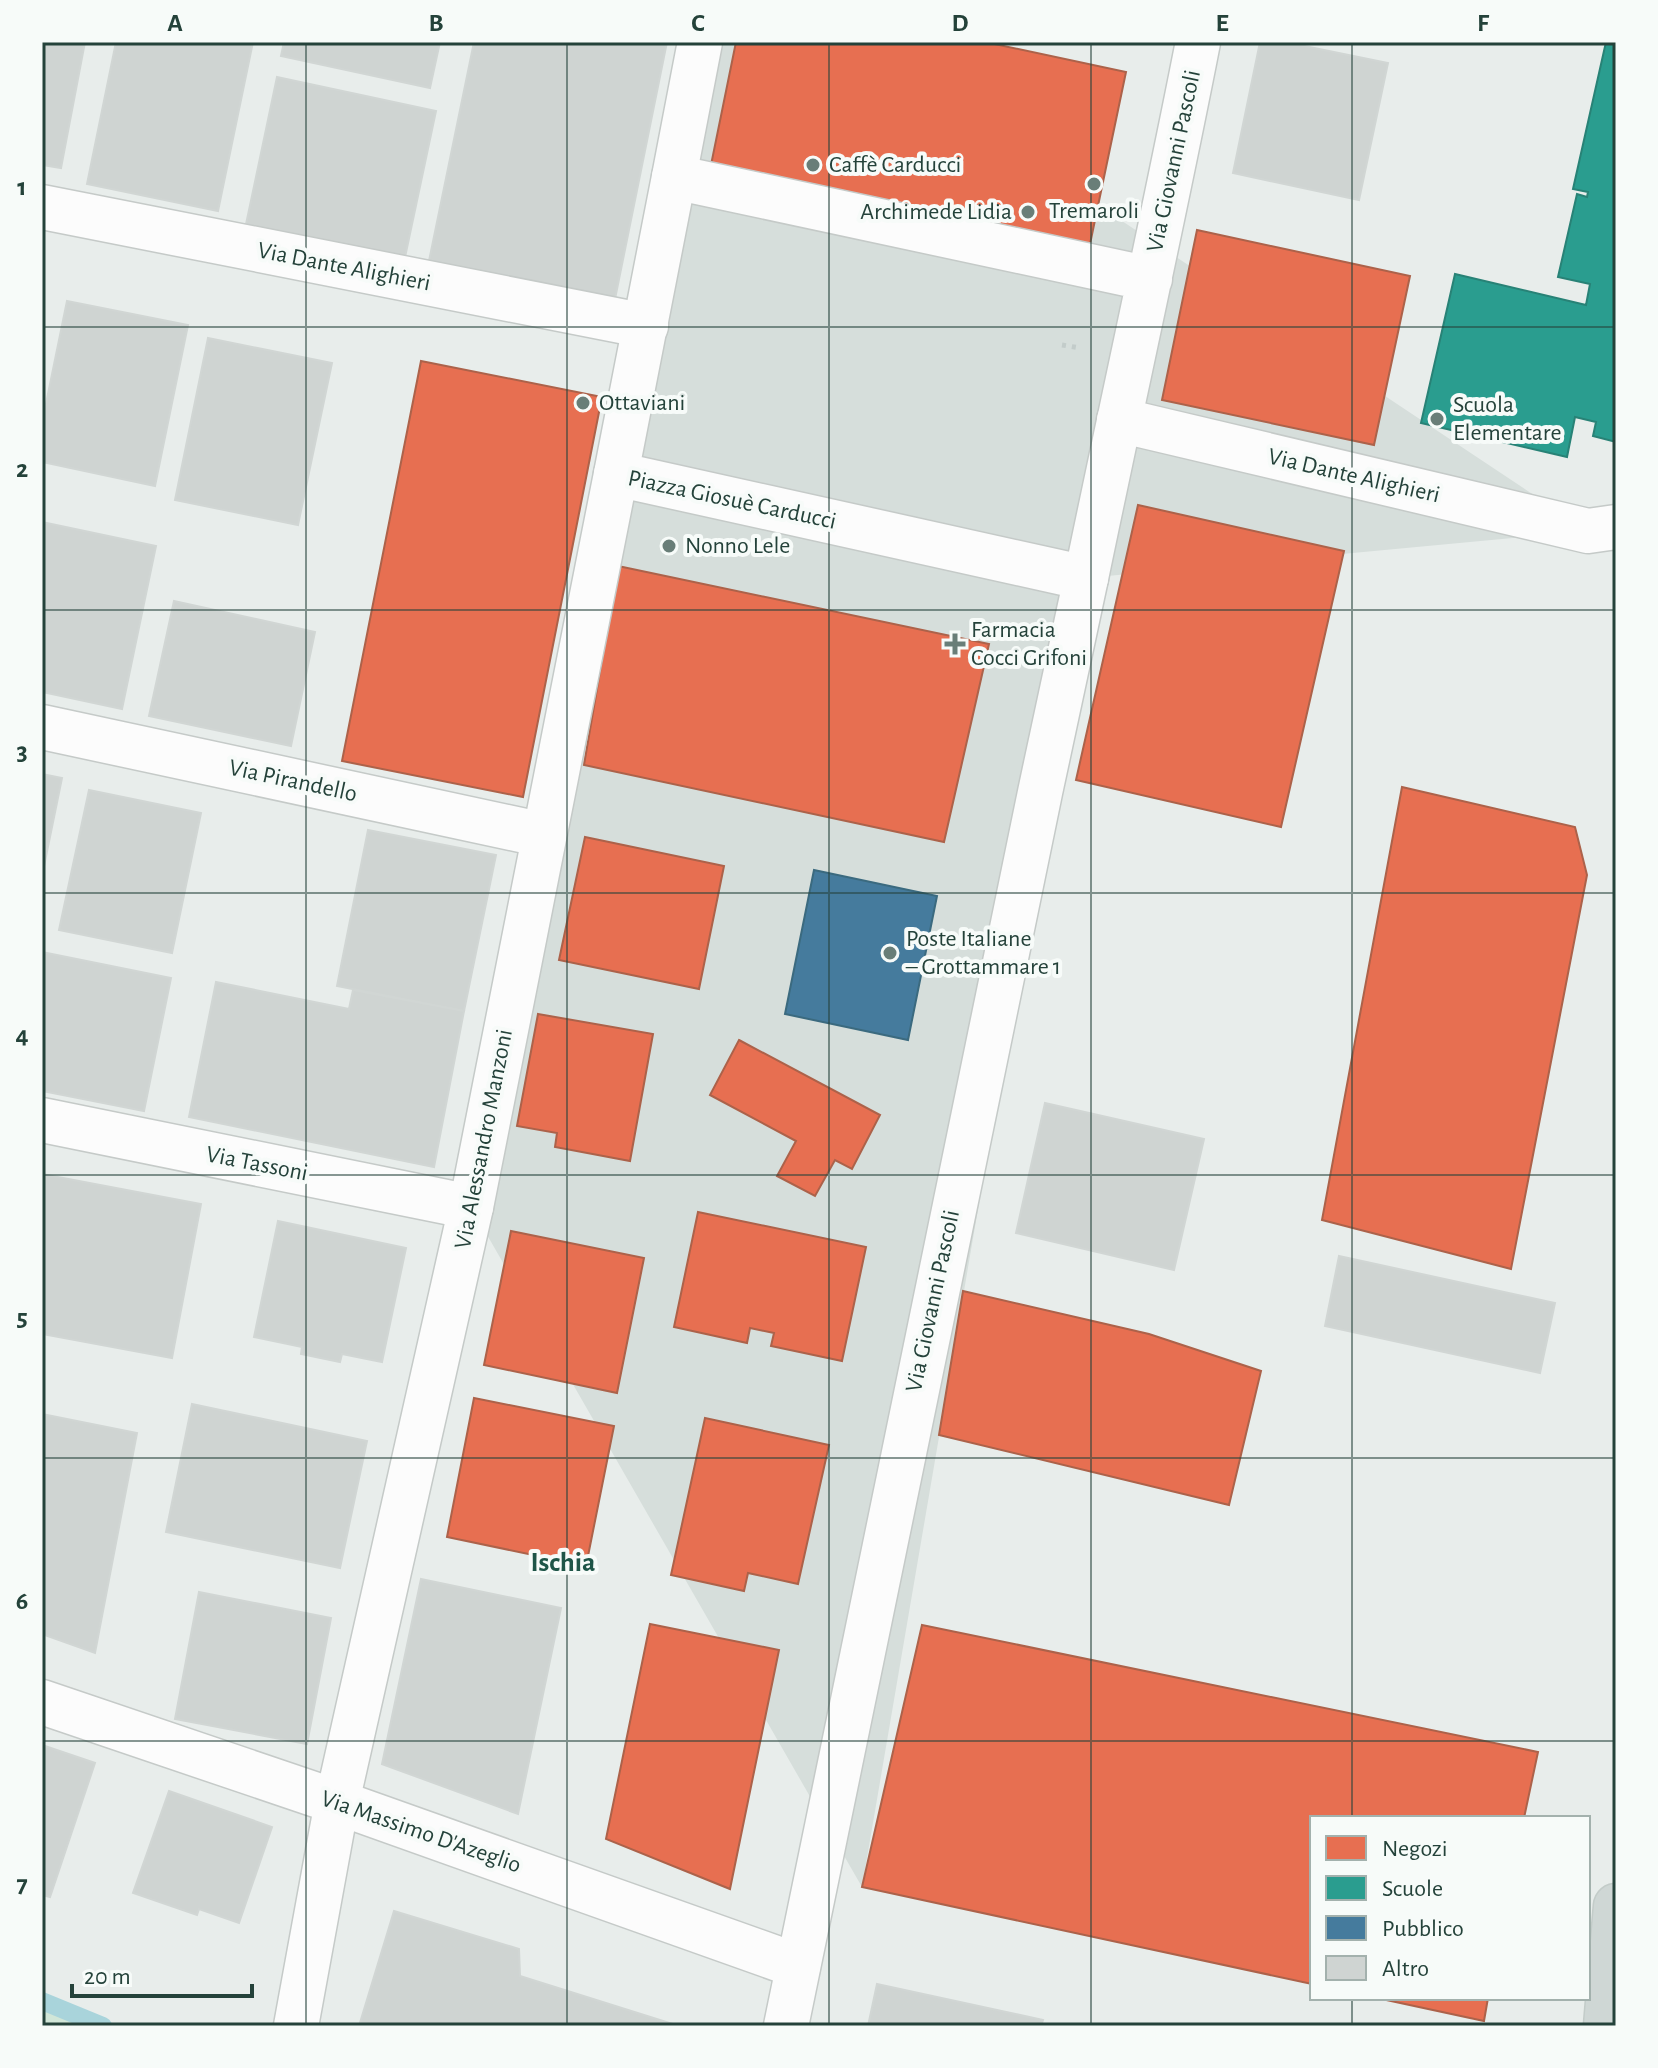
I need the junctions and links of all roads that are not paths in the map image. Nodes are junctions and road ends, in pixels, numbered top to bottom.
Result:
1 (700, 42) edge
2 (1198, 42) edge
3 (674, 177) junction
4 (42, 207) edge
5 (1150, 279) junction
6 (646, 326) junction
7 (1119, 420) junction
8 (616, 474) junction
9 (1607, 537) edge
10 (1086, 578) junction
11 (42, 727) edge
12 (544, 835) junction
13 (42, 1120) edge
14 (471, 1207) junction
15 (42, 1702) edge
16 (337, 1802) junction
17 (1616, 1906) edge
18 (798, 1966) junction
19 (296, 2026) edge
20 (786, 2026) edge
21 (1606, 2026) edge

1 - 3 street
2 - 5 street, Via Giovanni Pascoli
3 - 5 street
3 - 6 street, Piazza Giosuè Carducci
4 - 6 street, Via Dante Alighieri
5 - 7 street
6 - 8 street, Piazza Giosuè Carducci
7 - 9 street, Via Dante Alighieri
7 - 10 street
8 - 10 street, Piazza Giosuè Carducci
8 - 12 street, Via Alessandro Manzoni
10 - 18 street, Via Giovanni Pascoli
11 - 12 street, Via Pirandello
12 - 14 street, Via Alessandro Manzoni
13 - 14 street, Via Tassoni
14 - 16 street, Via Alessandro Manzoni
15 - 16 street, Via Massimo D'Azeglio
16 - 18 street, Via Massimo D'Azeglio
16 - 19 street, Via Alessandro Manzoni
17 - 21 main road
18 - 20 street, Via Giovanni Pascoli

